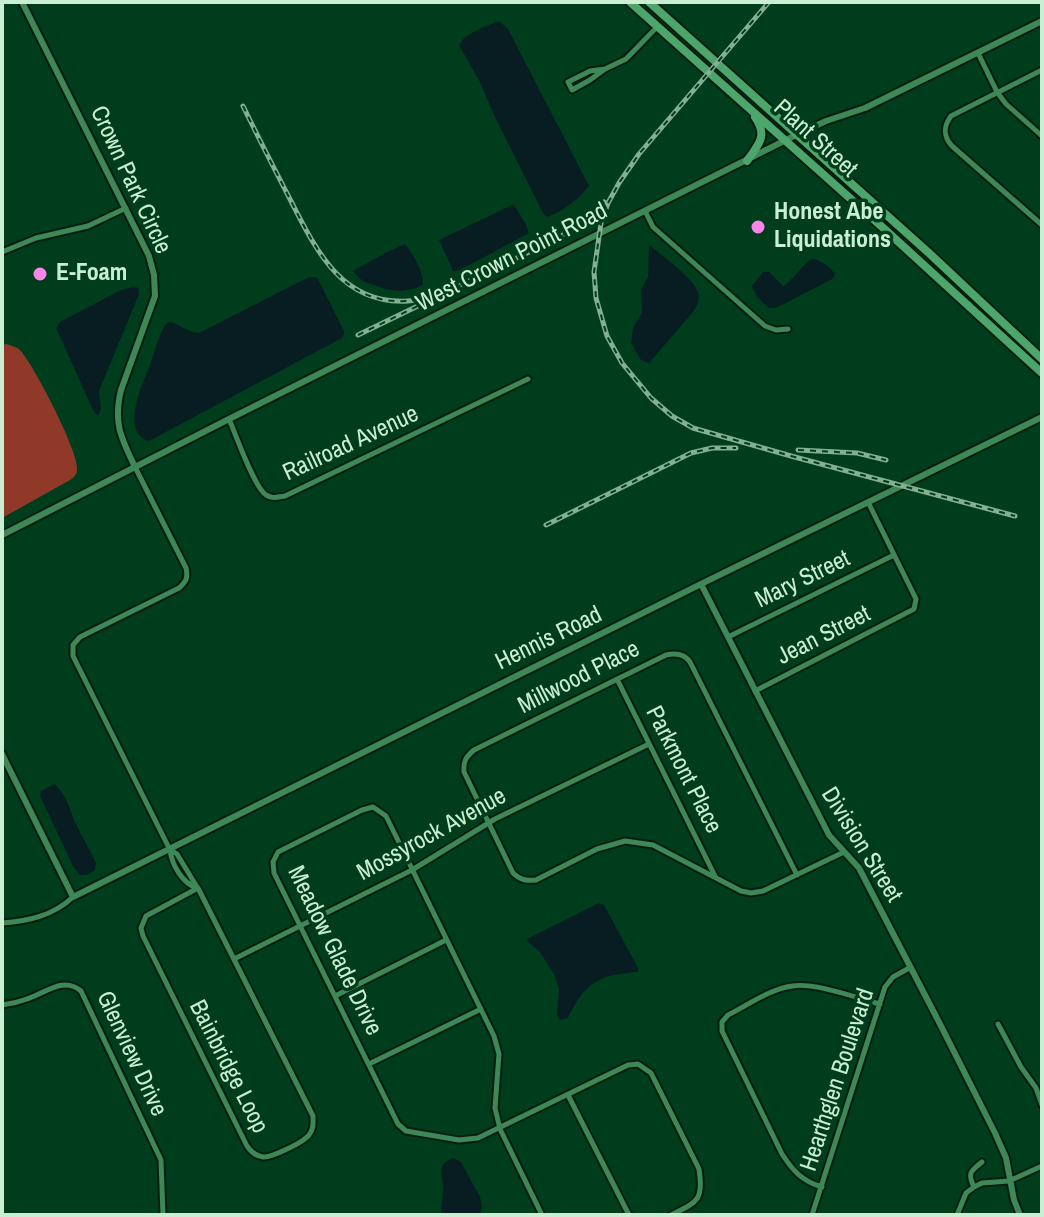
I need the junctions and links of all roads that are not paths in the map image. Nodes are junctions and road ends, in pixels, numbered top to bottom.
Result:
1 (22, 2) edge
2 (649, 2) edge
3 (633, 5) edge
4 (658, 10) junction
5 (1042, 21) edge
6 (658, 27) junction
7 (677, 27) junction
8 (978, 53) junction
9 (605, 69) junction
10 (1042, 70) edge
11 (997, 92) junction
12 (745, 103) junction
13 (796, 135) junction
14 (1042, 136) edge
15 (786, 141) junction
16 (747, 161) junction
17 (126, 208) junction
18 (645, 211) junction
19 (1042, 225) edge
20 (2, 252) edge
21 (921, 262) junction
22 (970, 292) junction
23 (970, 306) junction
24 (788, 329) dead end
25 (1016, 334) junction
26 (1042, 359) edge
27 (1042, 373) edge
28 (528, 379) dead end
29 (1042, 417) edge
30 (229, 419) junction
31 (135, 467) junction
32 (868, 502) junction
33 (2, 535) edge
34 (894, 555) junction
35 (701, 584) junction
36 (728, 637) junction
37 (617, 679) junction
38 (755, 691) junction
39 (649, 744) junction
40 (2, 754) edge
41 (488, 823) junction
42 (170, 850) junction
43 (844, 852) junction
44 (412, 870) junction
45 (797, 875) junction
46 (716, 878) junction
47 (198, 888) junction
48 (73, 897) junction
49 (2, 923) edge
50 (300, 926) junction
51 (446, 940) junction
52 (234, 959) junction
53 (911, 967) junction
54 (335, 996) junction
55 (880, 1004) junction
56 (2, 1005) edge
57 (481, 1009) junction
58 (998, 1024) dead end
59 (369, 1064) junction
60 (568, 1095) junction
61 (1042, 1105) edge
62 (500, 1129) junction
63 (982, 1162) dead end
64 (1042, 1166) edge
65 (1009, 1181) junction
66 (822, 1187) junction
67 (974, 1187) junction
68 (163, 1215) edge
69 (542, 1215) edge
70 (629, 1215) edge
71 (671, 1215) edge
72 (812, 1215) edge
73 (957, 1215) edge
74 (1020, 1215) edge

1 - 17 street, Crown Park Circle
2 - 4 main road, Plant Street
3 - 4 main road
3 - 6 main road, Plant Street
4 - 7 main road, Plant Street
5 - 8 street, West Crown Point Road
6 - 7 main road
6 - 9 street
6 - 12 main road, Plant Street
7 - 13 main road, Plant Street
8 - 11 street
8 - 13 street, West Crown Point Road
9 - 9 street
10 - 11 street
11 - 14 street
11 - 19 street
12 - 15 main road, Plant Street
12 - 16 main road
13 - 15 street, West Crown Point Road
13 - 22 main road, Plant Street
15 - 16 street, West Crown Point Road
15 - 21 main road, Plant Street
16 - 18 street, West Crown Point Road
17 - 20 street
17 - 31 street, Crown Park Circle
18 - 24 street
18 - 30 street, West Crown Point Road
21 - 22 main road
21 - 23 main road, Plant Street
22 - 25 main road, Plant Street
23 - 25 main road
23 - 27 main road, Plant Street
25 - 26 main road, Plant Street
28 - 30 street, Railroad Avenue
29 - 32 street, Hennis Road
30 - 31 street, West Crown Point Road
31 - 33 street, West Crown Point Road
31 - 42 street, Crown Park Circle
32 - 34 street
32 - 35 street, Hennis Road
34 - 36 street, Mary Street
34 - 38 street, Jean Street
35 - 36 street, Division Street
35 - 42 street, Hennis Road
36 - 38 street, Division Street
37 - 39 street, Parkmont Place
37 - 41 street, Millwood Place
37 - 45 street, Millwood Place
38 - 43 street, Division Street
39 - 41 street, Mossyrock Avenue
39 - 46 street, Parkmont Place
40 - 48 street
41 - 44 street, Mossyrock Avenue
41 - 46 street, Millwood Place
42 - 47 street, Bainbridge Loop
42 - 48 street, Hennis Road
43 - 45 street
43 - 53 street, Division Street
44 - 50 street, Mossyrock Avenue
44 - 50 street, Meadow Glade Drive
44 - 51 street, Meadow Glade Drive
45 - 46 street
47 - 52 street, Bainbridge Loop
47 - 52 street, Bainbridge Loop
48 - 49 street
50 - 52 street, Mossyrock Avenue
50 - 54 street, Meadow Glade Drive
51 - 54 street
51 - 57 street, Meadow Glade Drive
53 - 55 street, Hearthglen Boulevard
53 - 65 street, Division Street
54 - 59 street, Meadow Glade Drive
55 - 66 street, Hearthglen Boulevard
55 - 66 street
56 - 68 street, Glenview Drive
57 - 59 street
57 - 62 street, Meadow Glade Drive
58 - 61 street
59 - 62 street, Meadow Glade Drive
60 - 62 street
60 - 70 street
60 - 71 street
62 - 69 street
63 - 67 street
64 - 65 street
65 - 67 street
65 - 74 street, Division Street
66 - 72 street, Hearthglen Boulevard
67 - 73 street

